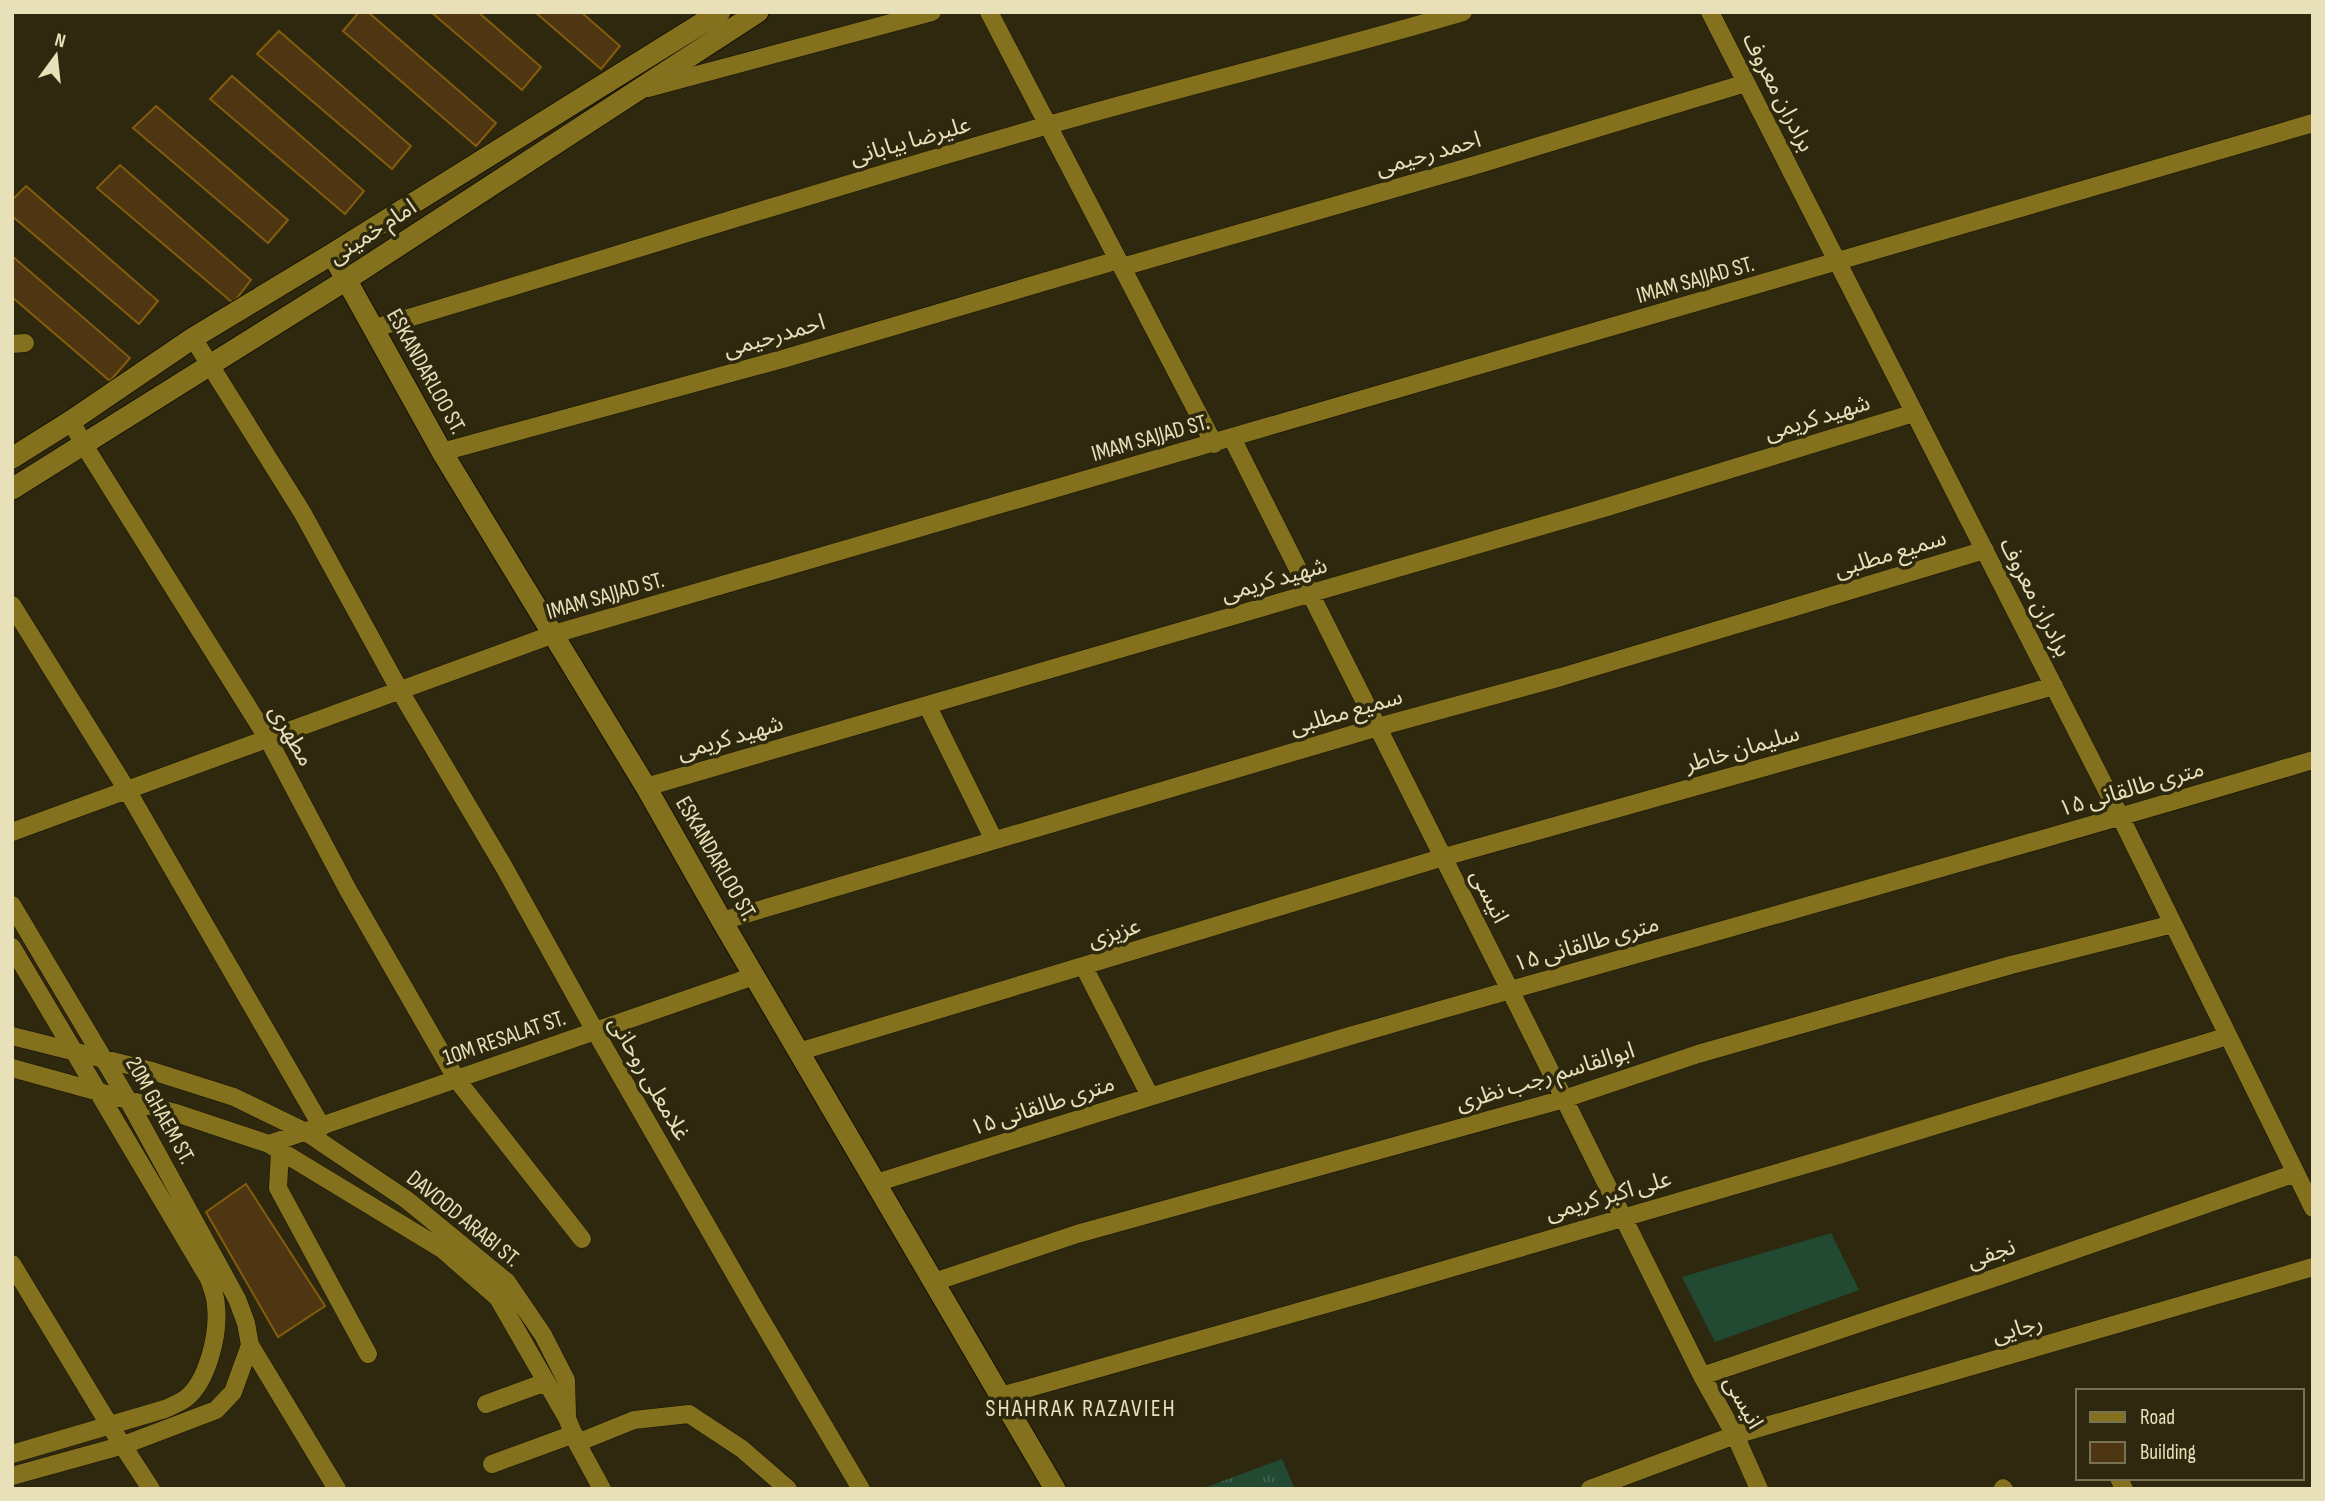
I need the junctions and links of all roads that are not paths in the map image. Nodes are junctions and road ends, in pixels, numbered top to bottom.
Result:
1 (720, 12) edge
2 (758, 12) edge
3 (932, 12) edge
4 (989, 12) edge
5 (1463, 12) edge
6 (1710, 12) edge
7 (1746, 83) junction
8 (636, 91) junction
9 (2313, 123) edge
10 (1048, 125) junction
11 (332, 254) junction
12 (1838, 262) junction
13 (1120, 263) junction
14 (346, 279) junction
15 (374, 328) junction
16 (193, 338) junction
17 (210, 365) junction
18 (1914, 413) junction
19 (71, 421) junction
20 (1233, 438) junction
21 (1214, 443) junction
22 (84, 444) junction
23 (442, 452) junction
24 (12, 458) edge
25 (12, 489) edge
26 (1984, 550) junction
27 (1311, 594) junction
28 (12, 605) edge
29 (554, 634) junction
30 (2054, 686) junction
31 (400, 691) junction
32 (927, 705) junction
33 (1378, 727) junction
34 (268, 739) junction
35 (2313, 760) edge
36 (646, 787) junction
37 (127, 790) junction
38 (2121, 818) junction
39 (12, 832) edge
40 (995, 840) junction
41 (1444, 857) junction
42 (12, 905) edge
43 (722, 921) junction
44 (2173, 924) junction
45 (12, 947) edge
46 (1084, 967) junction
47 (754, 976) junction
48 (1510, 990) junction
49 (595, 1031) junction
50 (12, 1036) edge
51 (2228, 1036) junction
52 (798, 1052) junction
53 (76, 1053) junction
54 (104, 1059) junction
55 (12, 1068) edge
56 (457, 1080) junction
57 (100, 1093) junction
58 (1150, 1096) junction
59 (1564, 1099) junction
60 (128, 1100) junction
61 (314, 1129) junction
62 (274, 1148) junction
63 (2296, 1173) junction
64 (876, 1183) junction
65 (2313, 1208) edge
66 (1623, 1216) junction
67 (582, 1239) dead end
68 (12, 1264) edge
69 (2313, 1267) edge
70 (934, 1282) junction
71 (250, 1345) junction
72 (368, 1354) dead end
73 (1702, 1376) junction
74 (546, 1382) junction
75 (1000, 1396) junction
76 (486, 1404) dead end
77 (110, 1426) junction
78 (573, 1432) junction
79 (1735, 1435) junction
80 (124, 1445) junction
81 (12, 1454) edge
82 (492, 1464) dead end
83 (12, 1476) edge
84 (151, 1489) edge
85 (337, 1489) edge
86 (602, 1489) edge
87 (788, 1489) edge
88 (861, 1489) edge
89 (1055, 1489) edge
90 (1590, 1489) edge
91 (1759, 1489) edge

1 - 11 main road, امام خمینی
2 - 8 main road, امام خمینی
3 - 8 street
4 - 10 street
5 - 10 street, علیرضا بیابانی
6 - 7 street, برادران معروف
7 - 12 street, برادران معروف
7 - 13 street, احمد رحیمی
8 - 14 main road, امام خمینی
9 - 12 street, IMAM SAJJAD ST.
10 - 13 street
10 - 15 street, علیرضا بیابانی
11 - 14 main road, ESKANDARLOO ST.
11 - 16 main road, امام خمینی
12 - 18 street, برادران معروف
12 - 20 street, IMAM SAJJAD ST.
13 - 21 street
13 - 23 street, احمدرحیمی
14 - 15 main road, ESKANDARLOO ST.
14 - 17 main road, امام خمینی
15 - 23 main road, ESKANDARLOO ST.
16 - 17 street, غلامعلی روحانی
16 - 19 main road, امام خمینی
17 - 22 main road, امام خمینی
17 - 31 street, غلامعلی روحانی
18 - 26 street, برادران معروف
18 - 27 street, شهید کریمی
19 - 22 street, مطهری
19 - 24 main road, امام خمینی
20 - 21 street, IMAM SAJJAD ST.
20 - 27 street, انیسی
21 - 29 street, IMAM SAJJAD ST.
22 - 25 main road, امام خمینی
22 - 34 street, مطهری
23 - 29 main road, ESKANDARLOO ST.
26 - 30 street, برادران معروف
26 - 33 street, سمیع مطلبی
27 - 32 street, شهید کریمی
27 - 33 street, انیسی
28 - 37 street
29 - 31 street, IMAM SAJJAD ST.
29 - 36 main road, ESKANDARLOO ST.
30 - 38 street, برادران معروف
30 - 41 street, سلیمان خاطر
31 - 34 street, IMAM SAJJAD ST.
31 - 49 street, غلامعلی روحانی
32 - 36 street, شهید کریمی
32 - 40 street
33 - 40 street, سمیع مطلبی
33 - 41 street, انیسی
34 - 37 street, IMAM SAJJAD ST.
34 - 56 street, مطهری
35 - 38 street, ۱۵ متری طالقانی
36 - 43 main road, ESKANDARLOO ST.
37 - 39 street, IMAM SAJJAD ST.
37 - 61 street
38 - 44 street, برادران معروف
38 - 48 street, ۱۵ متری طالقانی
40 - 43 street, سمیع مطلبی
41 - 46 street, عزیزی
41 - 48 street, انیسی
42 - 54 street, 20M GHAEM ST.
43 - 47 main road, ESKANDARLOO ST.
44 - 51 street, برادران معروف
44 - 59 street, ابوالقاسم رجب نظری
45 - 53 street, 20M GHAEM ST.
46 - 52 street, عزیزی
46 - 58 street
47 - 49 street, 10M RESALAT ST.
47 - 52 main road, ESKANDARLOO ST.
48 - 58 street, ۱۵ متری طالقانی
48 - 59 street, انیسی
49 - 56 street, 10M RESALAT ST.
49 - 88 street, غلامعلی روحانی
50 - 53 street, DAVOOD ARABI ST.
51 - 63 street, برادران معروف
51 - 66 street, علی اکبر کریمی
52 - 64 main road, ESKANDARLOO ST.
53 - 54 street, DAVOOD ARABI ST.
53 - 57 street, 20M GHAEM ST.
54 - 60 street, 20M GHAEM ST.
54 - 61 street, DAVOOD ARABI ST.
55 - 57 street, DAVOOD ARABI ST.
56 - 61 street, 10M RESALAT ST.
56 - 67 street, مطهری
57 - 60 street, DAVOOD ARABI ST.
57 - 77 street, 20M GHAEM ST.
58 - 64 street, ۱۵ متری طالقانی
59 - 66 street, انیسی
59 - 70 street, ابوالقاسم رجب نظری
60 - 62 street, DAVOOD ARABI ST.
60 - 71 street, 20M GHAEM ST.
61 - 62 street, 10M RESALAT ST.
61 - 78 street, DAVOOD ARABI ST.
62 - 72 street
62 - 74 street, DAVOOD ARABI ST.
63 - 65 street, برادران معروف
63 - 73 street, نجفی
64 - 70 main road, ESKANDARLOO ST.
66 - 73 street, انیسی
66 - 75 street, علی اکبر کریمی
68 - 77 street
69 - 79 street, رجایی
70 - 75 main road, ESKANDARLOO ST.
71 - 80 street
71 - 85 street, 20M GHAEM ST.
73 - 79 street, انیسی
74 - 76 street
74 - 78 street, DAVOOD ARABI ST.
75 - 89 main road, ESKANDARLOO ST.
77 - 80 street
77 - 81 street, 20M GHAEM ST.
78 - 82 street
78 - 86 street
78 - 87 street
79 - 90 street, رجایی
79 - 91 street, انیسی
80 - 83 street
80 - 84 street

